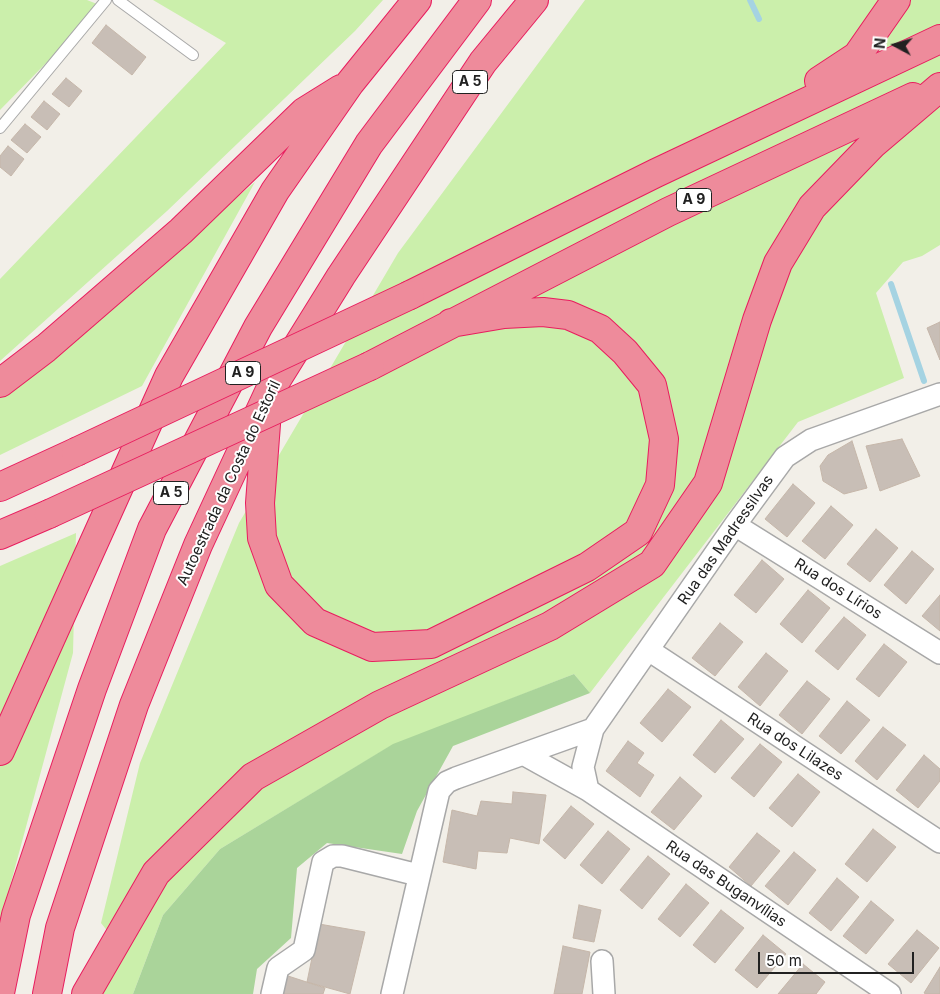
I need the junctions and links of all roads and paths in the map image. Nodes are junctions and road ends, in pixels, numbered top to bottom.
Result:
1 (106, 0) edge
2 (118, 0) edge
3 (417, 0) edge
4 (477, 0) edge
5 (534, 0) edge
6 (896, 0) edge
7 (940, 39) edge
8 (194, 54) dead end
9 (350, 83) junction
10 (940, 86) edge
11 (0, 128) edge
12 (749, 129) junction
13 (451, 323) junction
14 (0, 383) edge
15 (269, 392) junction
16 (940, 394) edge
17 (0, 487) edge
18 (735, 525) junction
19 (0, 535) edge
20 (650, 651) junction
21 (940, 653) edge
22 (593, 730) junction
23 (0, 752) edge
24 (525, 754) junction
25 (588, 790) junction
26 (940, 842) edge
27 (418, 875) junction
28 (602, 961) dead end
29 (0, 993) edge
30 (47, 994) edge
31 (86, 994) edge
32 (272, 994) edge
33 (392, 994) edge
34 (604, 994) edge
35 (890, 994) edge

1 - 11 lane
2 - 8 lane
3 - 9 highway
4 - 29 highway, A 5
5 - 15 highway, Autoestrada da Costa do Estoril / A 5
6 - 12 highway
7 - 12 highway, A 9
9 - 14 highway
9 - 23 highway
10 - 13 highway, A 9
10 - 31 highway
12 - 17 highway, A 9, bridge
13 - 15 highway
13 - 19 highway, A 9, bridge
15 - 30 highway, Autoestrada da Costa do Estoril / A 5
16 - 18 street, Rua das Madressilvas
18 - 20 street, Rua das Madressilvas
18 - 21 street, Rua dos Lírios
20 - 22 street, Rua das Madressilvas
20 - 26 street, Rua dos Lilazes
22 - 24 street
22 - 25 street, Rua das Madressilvas
24 - 25 street, Rua das Buganvílias
24 - 27 street
25 - 35 street, Rua das Buganvílias
27 - 32 street
27 - 33 street
28 - 34 street

